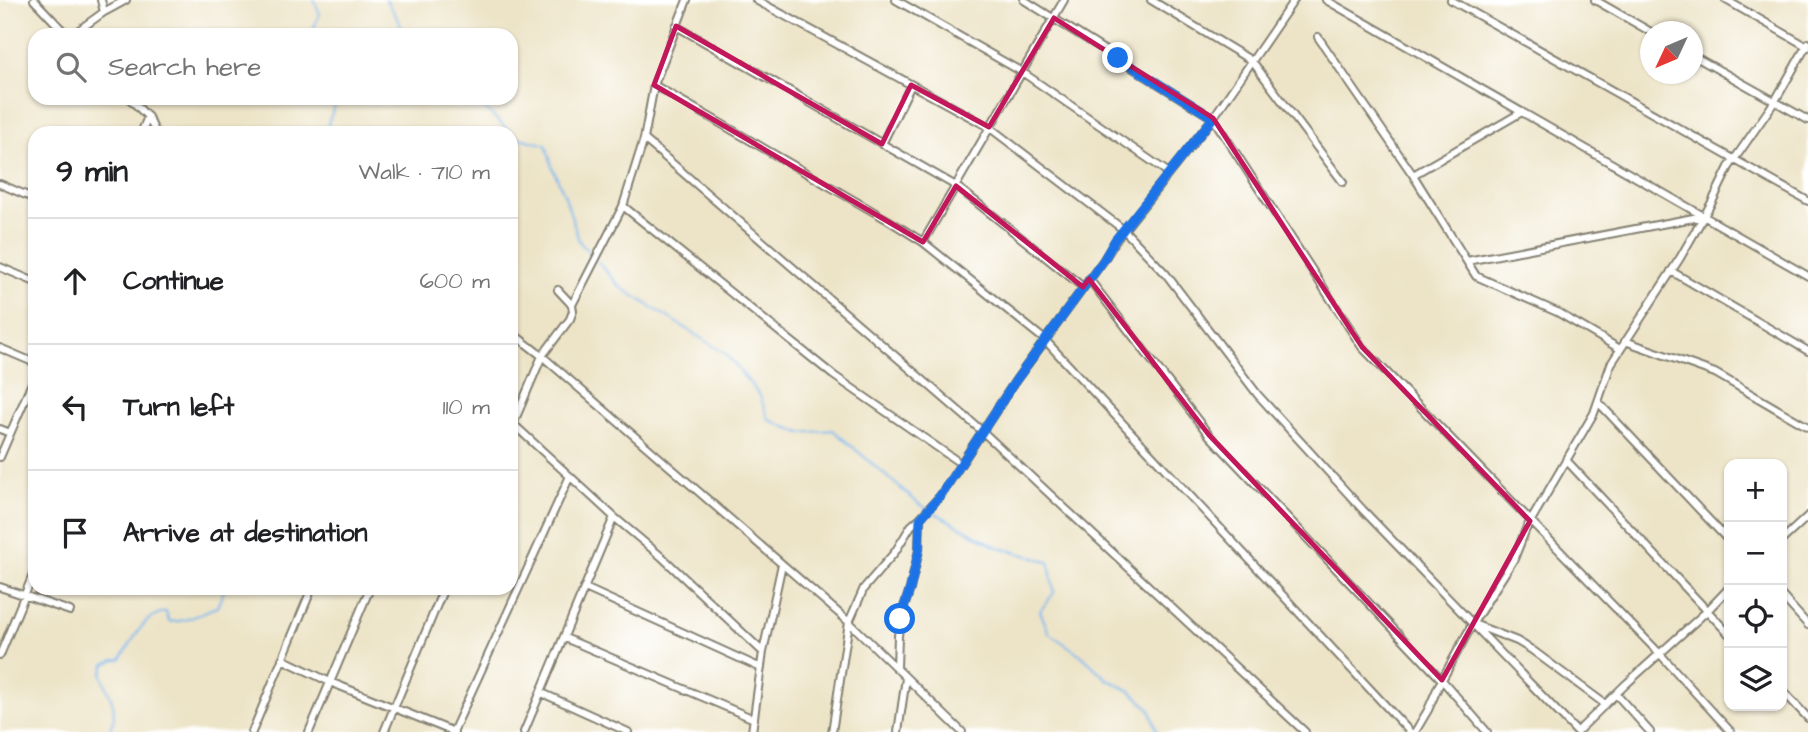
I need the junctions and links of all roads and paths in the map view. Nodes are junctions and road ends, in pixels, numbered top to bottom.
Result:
1 (34, 0) edge
2 (101, 0) edge
3 (126, 0) edge
4 (687, 0) edge
5 (756, 0) edge
6 (896, 0) edge
7 (1024, 0) edge
8 (1064, 0) edge
9 (1151, 0) edge
10 (1294, 0) edge
11 (1326, 0) edge
12 (1451, 0) edge
13 (1595, 0) edge
14 (1726, 0) edge
15 (104, 12) junction
16 (1054, 18) junction
17 (676, 26) junction
18 (1640, 26) edge
19 (63, 28) edge
20 (80, 28) edge
21 (1318, 37) dead end
22 (1807, 45) edge
23 (1252, 61) junction
24 (1703, 61) edge
25 (1022, 72) junction
26 (654, 85) junction
27 (911, 85) junction
28 (1775, 101) junction
29 (136, 105) edge
30 (1522, 112) junction
31 (148, 117) junction
32 (1213, 118) junction
33 (1808, 120) edge
34 (144, 126) edge
35 (152, 126) edge
36 (989, 127) junction
37 (644, 139) junction
38 (882, 144) junction
39 (1735, 160) junction
40 (1169, 173) junction
41 (1413, 175) junction
42 (1343, 182) dead end
43 (0, 184) edge
44 (956, 186) junction
45 (28, 196) edge
46 (1808, 201) edge
47 (623, 206) junction
48 (1703, 216) junction
49 (1124, 230) junction
50 (923, 242) junction
51 (1466, 261) junction
52 (0, 267) edge
53 (1671, 271) junction
54 (1808, 276) edge
55 (28, 279) edge
56 (1089, 279) junction
57 (1083, 287) junction
58 (558, 290) dead end
59 (572, 305) junction
60 (518, 337) edge
61 (1045, 340) junction
62 (1625, 341) junction
63 (0, 348) edge
64 (1620, 349) junction
65 (1808, 351) edge
66 (542, 356) junction
67 (28, 360) edge
68 (28, 392) edge
69 (1598, 402) junction
70 (518, 411) edge
71 (1808, 427) edge
72 (0, 429) edge
73 (518, 430) edge
74 (982, 430) junction
75 (10, 433) junction
76 (0, 457) edge
77 (1566, 460) junction
78 (960, 463) junction
79 (570, 476) junction
80 (1808, 516) edge
81 (614, 517) junction
82 (920, 519) junction
83 (1530, 521) junction
84 (1787, 535) edge
85 (1724, 536) edge
86 (782, 564) junction
87 (0, 587) edge
88 (585, 587) junction
89 (28, 588) edge
90 (518, 590) edge
91 (1724, 593) edge
92 (309, 595) edge
93 (367, 595) edge
94 (441, 595) edge
95 (516, 595) edge
96 (25, 596) junction
97 (1787, 602) edge
98 (70, 611) dead end
99 (1707, 611) junction
100 (849, 621) junction
101 (1473, 623) junction
102 (1808, 625) edge
103 (1724, 629) edge
104 (565, 638) junction
105 (763, 652) junction
106 (1660, 654) junction
107 (0, 655) edge
108 (282, 659) junction
109 (761, 668) junction
110 (897, 668) junction
111 (906, 678) junction
112 (1442, 680) junction
113 (330, 682) junction
114 (542, 693) junction
115 (1616, 694) junction
116 (1787, 695) edge
117 (1605, 704) junction
118 (394, 707) junction
119 (1808, 718) edge
120 (754, 719) junction
121 (252, 732) edge
122 (309, 732) edge
123 (384, 732) edge
124 (453, 732) edge
125 (524, 732) edge
126 (628, 732) edge
127 (752, 732) edge
128 (832, 732) edge
129 (898, 732) edge
130 (962, 732) edge
131 (1305, 732) edge
132 (1412, 732) edge
133 (1487, 732) edge
134 (1577, 732) edge
135 (1650, 732) edge
136 (1731, 732) edge

1 - 19 street
2 - 15 street
3 - 15 street
4 - 17 street
5 - 27 street
6 - 25 street
7 - 16 street
8 - 16 street
9 - 23 street
10 - 23 street
11 - 30 street
12 - 39 street
13 - 18 street
14 - 22 street
15 - 20 street
16 - 25 street
16 - 32 street
17 - 26 street
17 - 38 street
21 - 41 street
22 - 28 street
23 - 32 street
23 - 42 street
24 - 28 street
25 - 36 street
25 - 40 street
26 - 37 street
26 - 50 street
27 - 36 street
27 - 38 street
28 - 33 street
28 - 39 street
29 - 31 street
30 - 41 street
30 - 48 street
31 - 34 street
31 - 35 street
32 - 40 street
32 - 83 street
36 - 44 street
36 - 49 street
37 - 47 street
37 - 74 street
38 - 44 street
39 - 46 street
39 - 48 street
40 - 49 street
41 - 51 street
43 - 45 street
44 - 50 street
44 - 57 street
47 - 59 street
47 - 78 street
48 - 51 street
48 - 53 street
48 - 54 street
49 - 56 street
49 - 101 street
50 - 61 street
51 - 64 street
52 - 55 street
53 - 62 street
53 - 65 street
56 - 57 street
56 - 112 street
57 - 61 street
58 - 59 street
59 - 66 street
60 - 66 street
61 - 74 street
61 - 132 street
62 - 64 street
62 - 71 street
63 - 67 street
64 - 69 street
66 - 70 street
66 - 86 street
68 - 75 street
69 - 77 street
69 - 85 street
72 - 75 street
73 - 79 street
74 - 78 street
74 - 131 street
75 - 76 street
77 - 83 street
77 - 99 street
78 - 82 street
79 - 81 street
79 - 90 street
80 - 84 street
81 - 88 street
81 - 105 street
82 - 100 street
82 - 110 street
83 - 101 street
83 - 106 street
86 - 100 street
86 - 105 street
87 - 96 street
88 - 104 street
88 - 109 street
89 - 96 street
91 - 99 street
92 - 108 street
93 - 113 street
94 - 118 street
95 - 124 street
96 - 98 street
96 - 107 street
97 - 102 street
99 - 103 street
99 - 106 street
100 - 110 street
100 - 128 street
101 - 112 street
101 - 117 street
101 - 134 street
104 - 114 street
104 - 120 street
105 - 109 street
106 - 115 street
106 - 136 street
108 - 113 street
108 - 121 street
109 - 120 street
110 - 111 street
111 - 129 street
111 - 130 street
112 - 132 street
112 - 133 street
113 - 118 street
113 - 122 street
114 - 125 street
114 - 126 street
115 - 117 street
115 - 135 street
116 - 119 street
117 - 134 street
118 - 123 street
118 - 124 street
120 - 127 street

